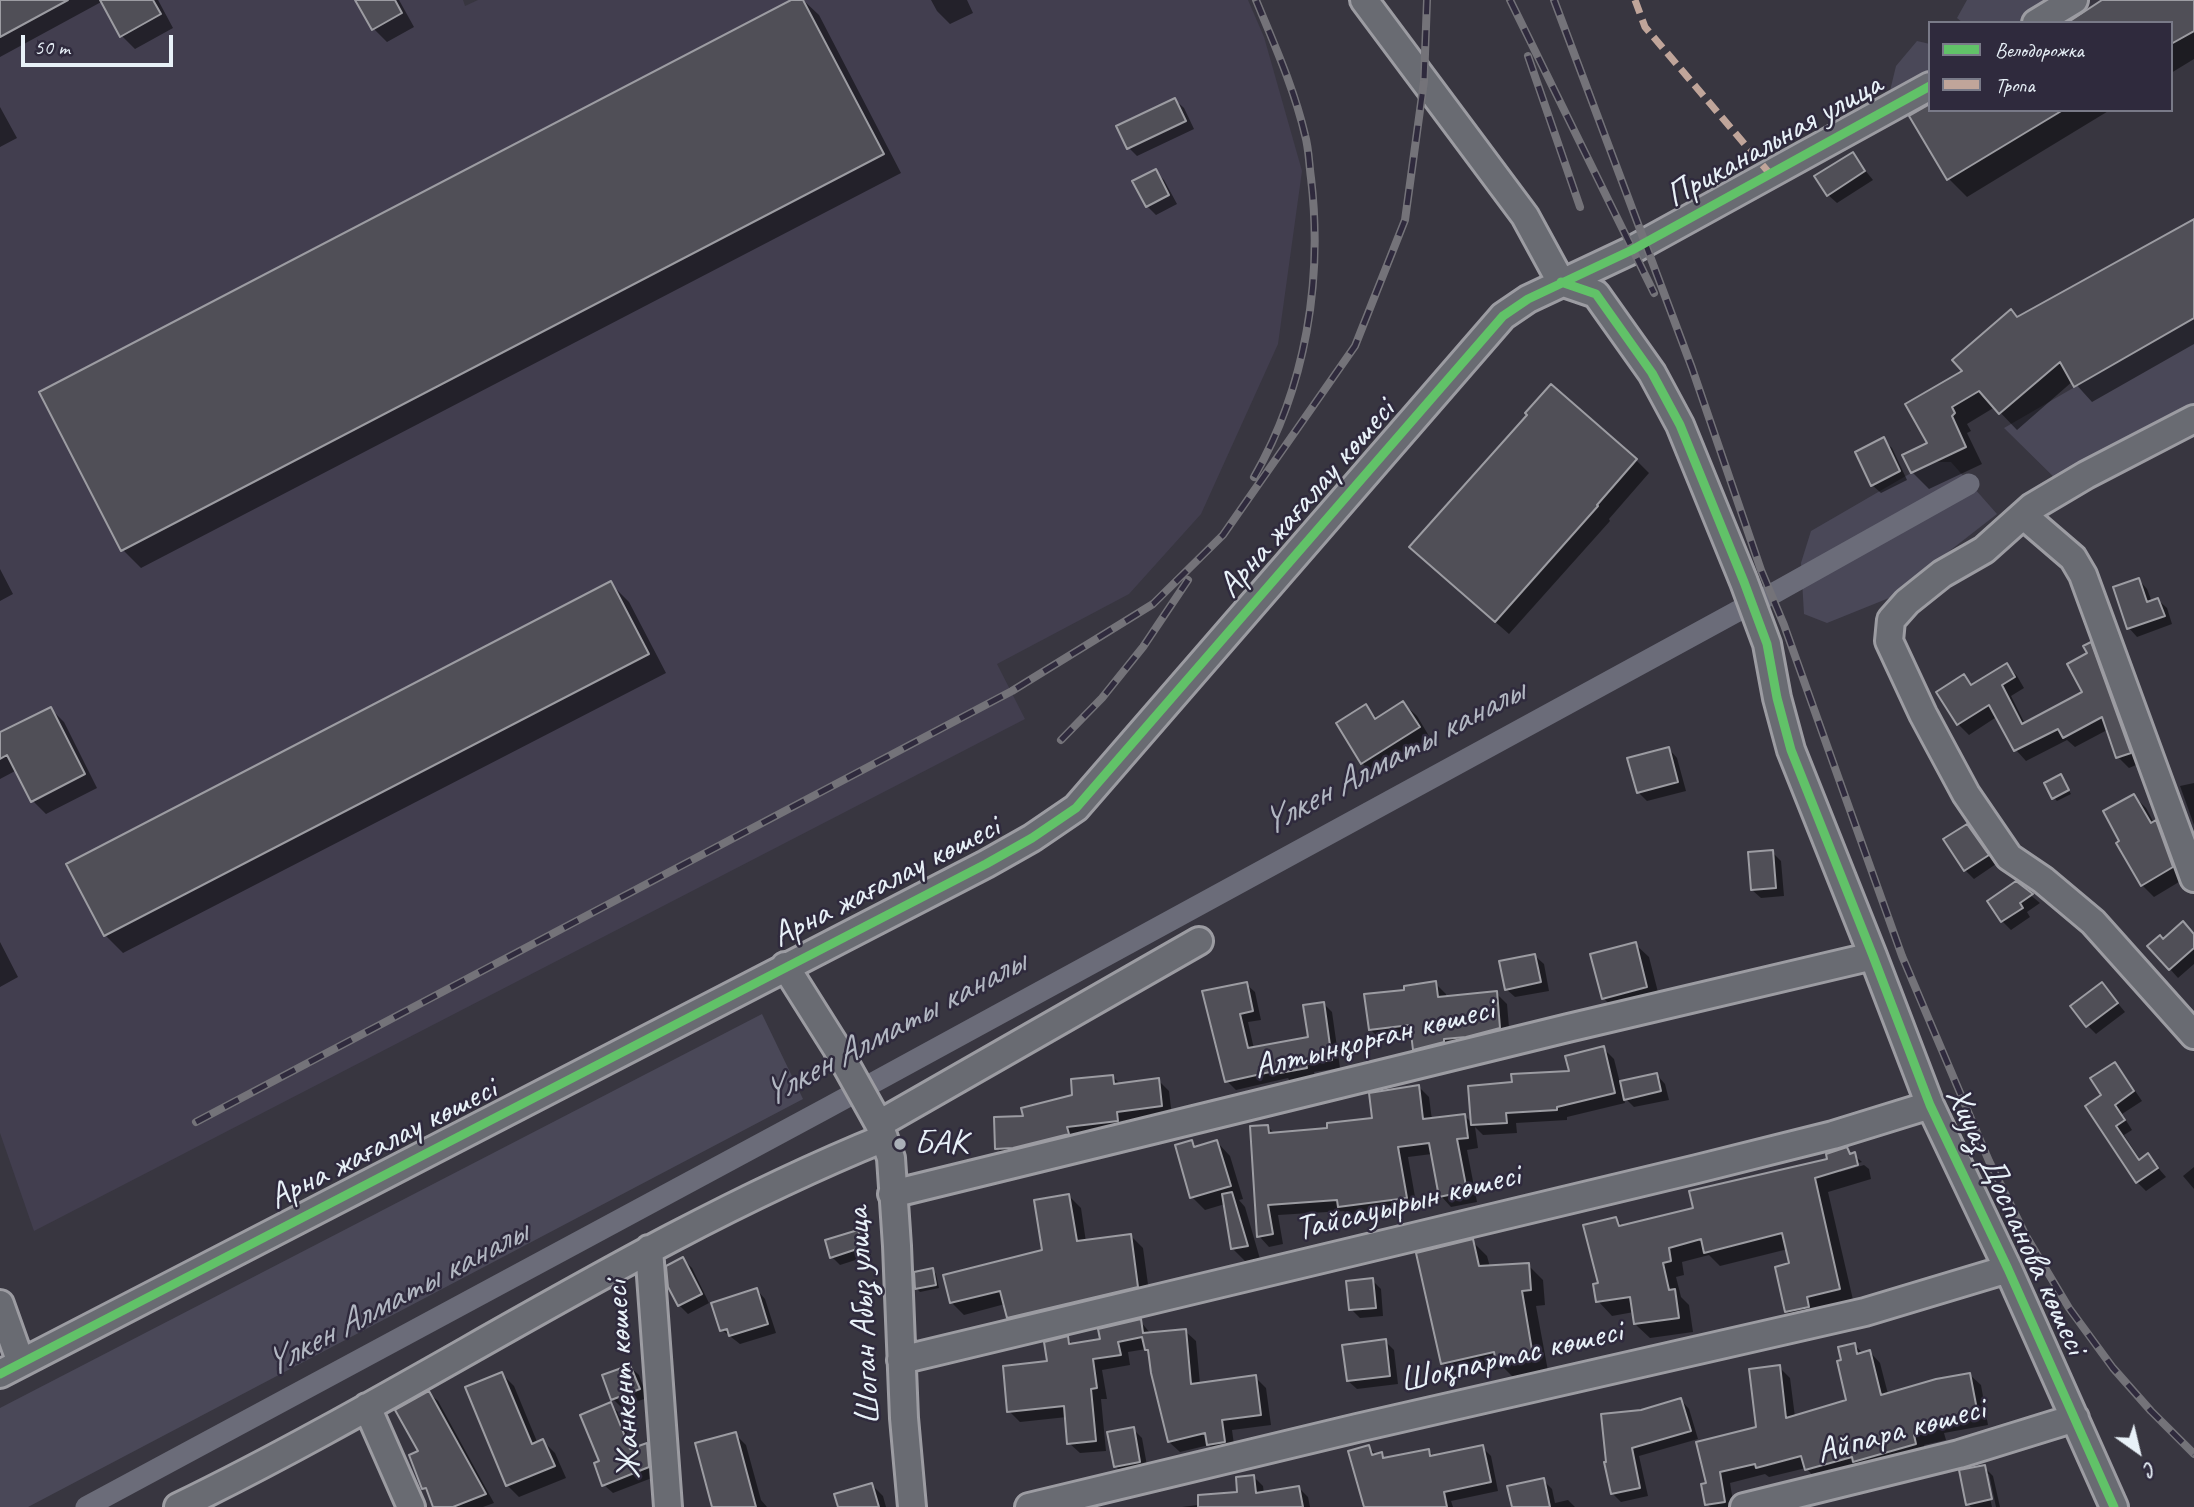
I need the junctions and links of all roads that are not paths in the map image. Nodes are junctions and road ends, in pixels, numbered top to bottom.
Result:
1 (1364, 0) edge
2 (2074, 0) edge
3 (2039, 21) edge
4 (1928, 87) edge
5 (1644, 244) joint
6 (1562, 282) junction
7 (2194, 419) edge
8 (2023, 515) junction
9 (2194, 878) edge
10 (1199, 942) dead end
11 (1873, 956) junction
12 (785, 966) junction
13 (2194, 1035) edge
14 (1930, 1105) junction
15 (882, 1130) junction
16 (892, 1194) junction
17 (649, 1249) junction
18 (2008, 1269) junction
19 (0, 1304) edge
20 (901, 1360) junction
21 (10, 1369) edge
22 (367, 1407) junction
23 (2075, 1418) junction
24 (221, 1497) edge
25 (178, 1507) edge
26 (411, 1507) edge
27 (668, 1507) edge
28 (912, 1507) edge
29 (1029, 1507) edge
30 (1744, 1507) edge
31 (2114, 1507) edge

1 - 6 street
2 - 3 street
4 - 5 street, Приканальная улица
5 - 6 street, Арна жағалау көшесі
6 - 11 street, Хиуаз Доспанова көшесі
6 - 12 street, Арна жағалау көшесі
7 - 8 street
8 - 9 street
8 - 13 street
10 - 15 street
11 - 14 street, Хиуаз Доспанова көшесі
11 - 16 street, Алтынқорған көшесі
12 - 15 street, Шоган Абыз улица
12 - 21 street, Арна жағалау көшесі
14 - 18 street, Хиуаз Доспанова көшесі
14 - 20 street, Тайсауырын көшесі
15 - 16 street, Шоган Абыз улица
15 - 17 street
16 - 20 street, Шоган Абыз улица
17 - 22 street
17 - 27 street, Жанкент көшесі
18 - 23 street, Хиуаз Доспанова көшесі
18 - 29 street, Шоқпартас көшесі
19 - 21 street
20 - 28 street, Шоган Абыз улица
22 - 24 street
22 - 26 street
23 - 30 street, Айпара көшесі
23 - 31 street, Хиуаз Доспанова көшесі
24 - 25 street

